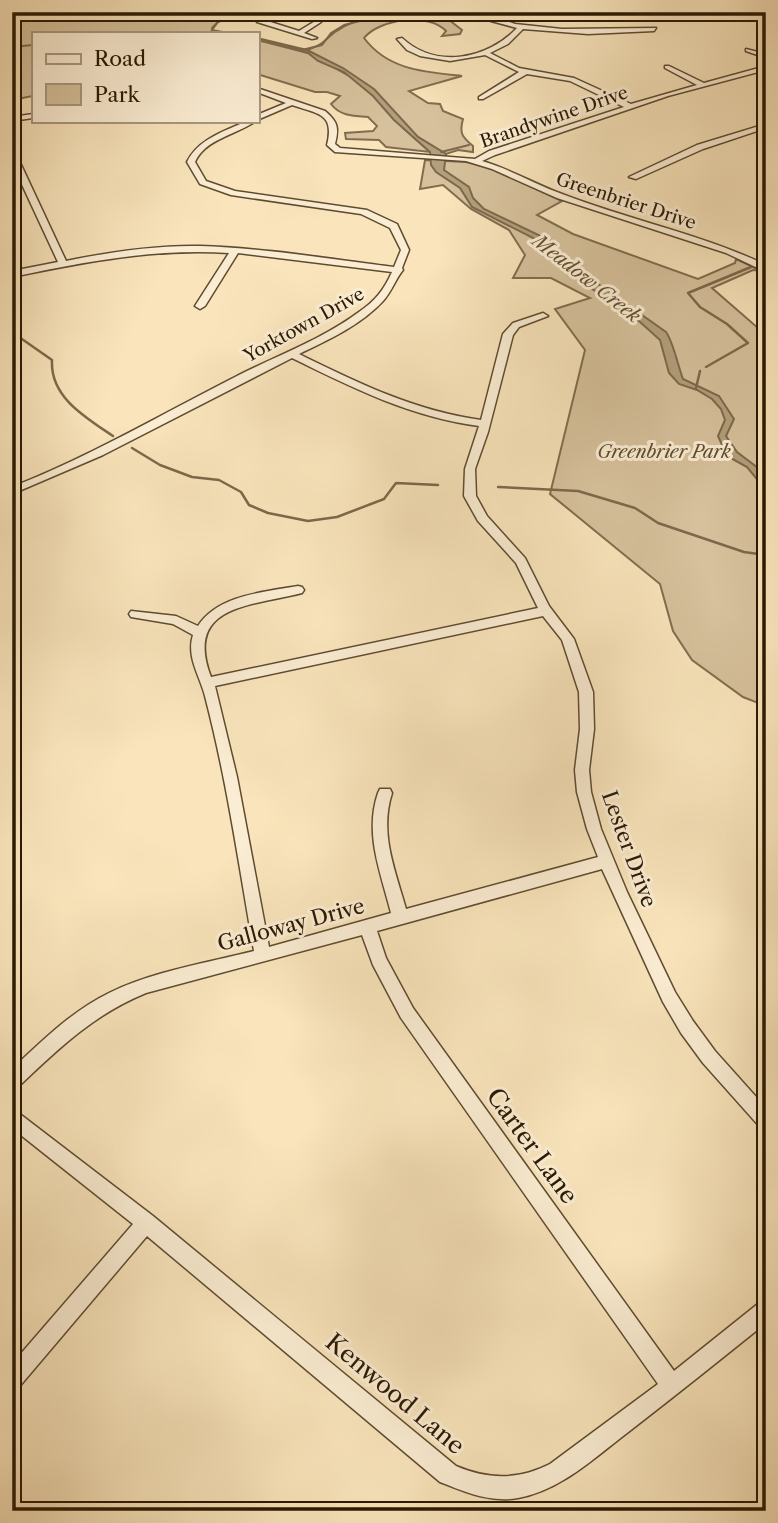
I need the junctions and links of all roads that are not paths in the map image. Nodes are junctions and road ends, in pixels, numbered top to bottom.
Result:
1 (270, 12) edge
2 (351, 12) edge
3 (477, 12) edge
4 (368, 15) dead end
5 (766, 19) edge
6 (752, 20) dead end
7 (319, 21) dead end
8 (520, 28) junction
9 (654, 29) dead end
10 (300, 33) junction
11 (314, 38) dead end
12 (400, 39) dead end
13 (748, 50) dead end
14 (485, 53) junction
15 (766, 57) edge
16 (667, 67) dead end
17 (766, 68) edge
18 (525, 72) junction
19 (703, 85) junction
20 (259, 91) edge
21 (481, 98) dead end
22 (293, 102) junction
23 (631, 107) junction
24 (32, 116) edge
25 (259, 117) edge
26 (12, 119) edge
27 (250, 122) edge
28 (766, 127) edge
29 (12, 154) edge
30 (477, 161) junction
31 (633, 177) dead end
32 (234, 252) junction
33 (766, 257) edge
34 (752, 262) junction
35 (63, 264) junction
36 (766, 269) edge
37 (399, 270) junction
38 (12, 274) edge
39 (200, 306) dead end
40 (543, 316) dead end
41 (290, 353) junction
42 (485, 424) junction
43 (12, 491) edge
44 (298, 590) dead end
45 (546, 611) junction
46 (135, 614) dead end
47 (200, 633) junction
48 (209, 682) junction
49 (386, 793) dead end
50 (607, 861) junction
51 (400, 916) junction
52 (367, 926) junction
53 (263, 956) junction
54 (12, 1081) edge
55 (12, 1117) edge
56 (766, 1121) edge
57 (146, 1223) junction
58 (766, 1310) edge
59 (12, 1380) edge
60 (671, 1386) junction

1 - 10 street
2 - 4 street
3 - 8 street
5 - 6 street
7 - 10 street
8 - 9 street
8 - 14 street
10 - 11 street
12 - 14 street
13 - 15 street
14 - 18 street
16 - 19 street
17 - 19 street, Brandywine Drive
18 - 21 street
18 - 23 street
19 - 23 street, Brandywine Drive
20 - 22 street, Brandywine Drive
22 - 25 street
22 - 30 street, Brandywine Drive
23 - 30 street, Brandywine Drive
24 - 26 street
27 - 37 street
28 - 31 street
29 - 35 street
30 - 34 street, Greenbrier Drive
32 - 35 street
32 - 37 street
32 - 39 street
33 - 34 street
34 - 36 street, Greenbrier Drive
35 - 38 street
37 - 41 street, Yorktown Drive
40 - 42 street, Lester Drive
41 - 42 street
41 - 43 street, Yorktown Drive
42 - 45 street, Lester Drive
44 - 47 street
45 - 48 street
45 - 50 street, Lester Drive
46 - 47 street
47 - 48 street
48 - 53 street
49 - 51 street
50 - 51 street, Galloway Drive
50 - 56 street, Lester Drive
51 - 52 street, Galloway Drive
52 - 53 street, Galloway Drive
52 - 60 street, Carter Lane
53 - 54 street, Galloway Drive
55 - 57 street, Kenwood Lane
57 - 59 street
57 - 60 street, Kenwood Lane
58 - 60 street, Kenwood Lane

